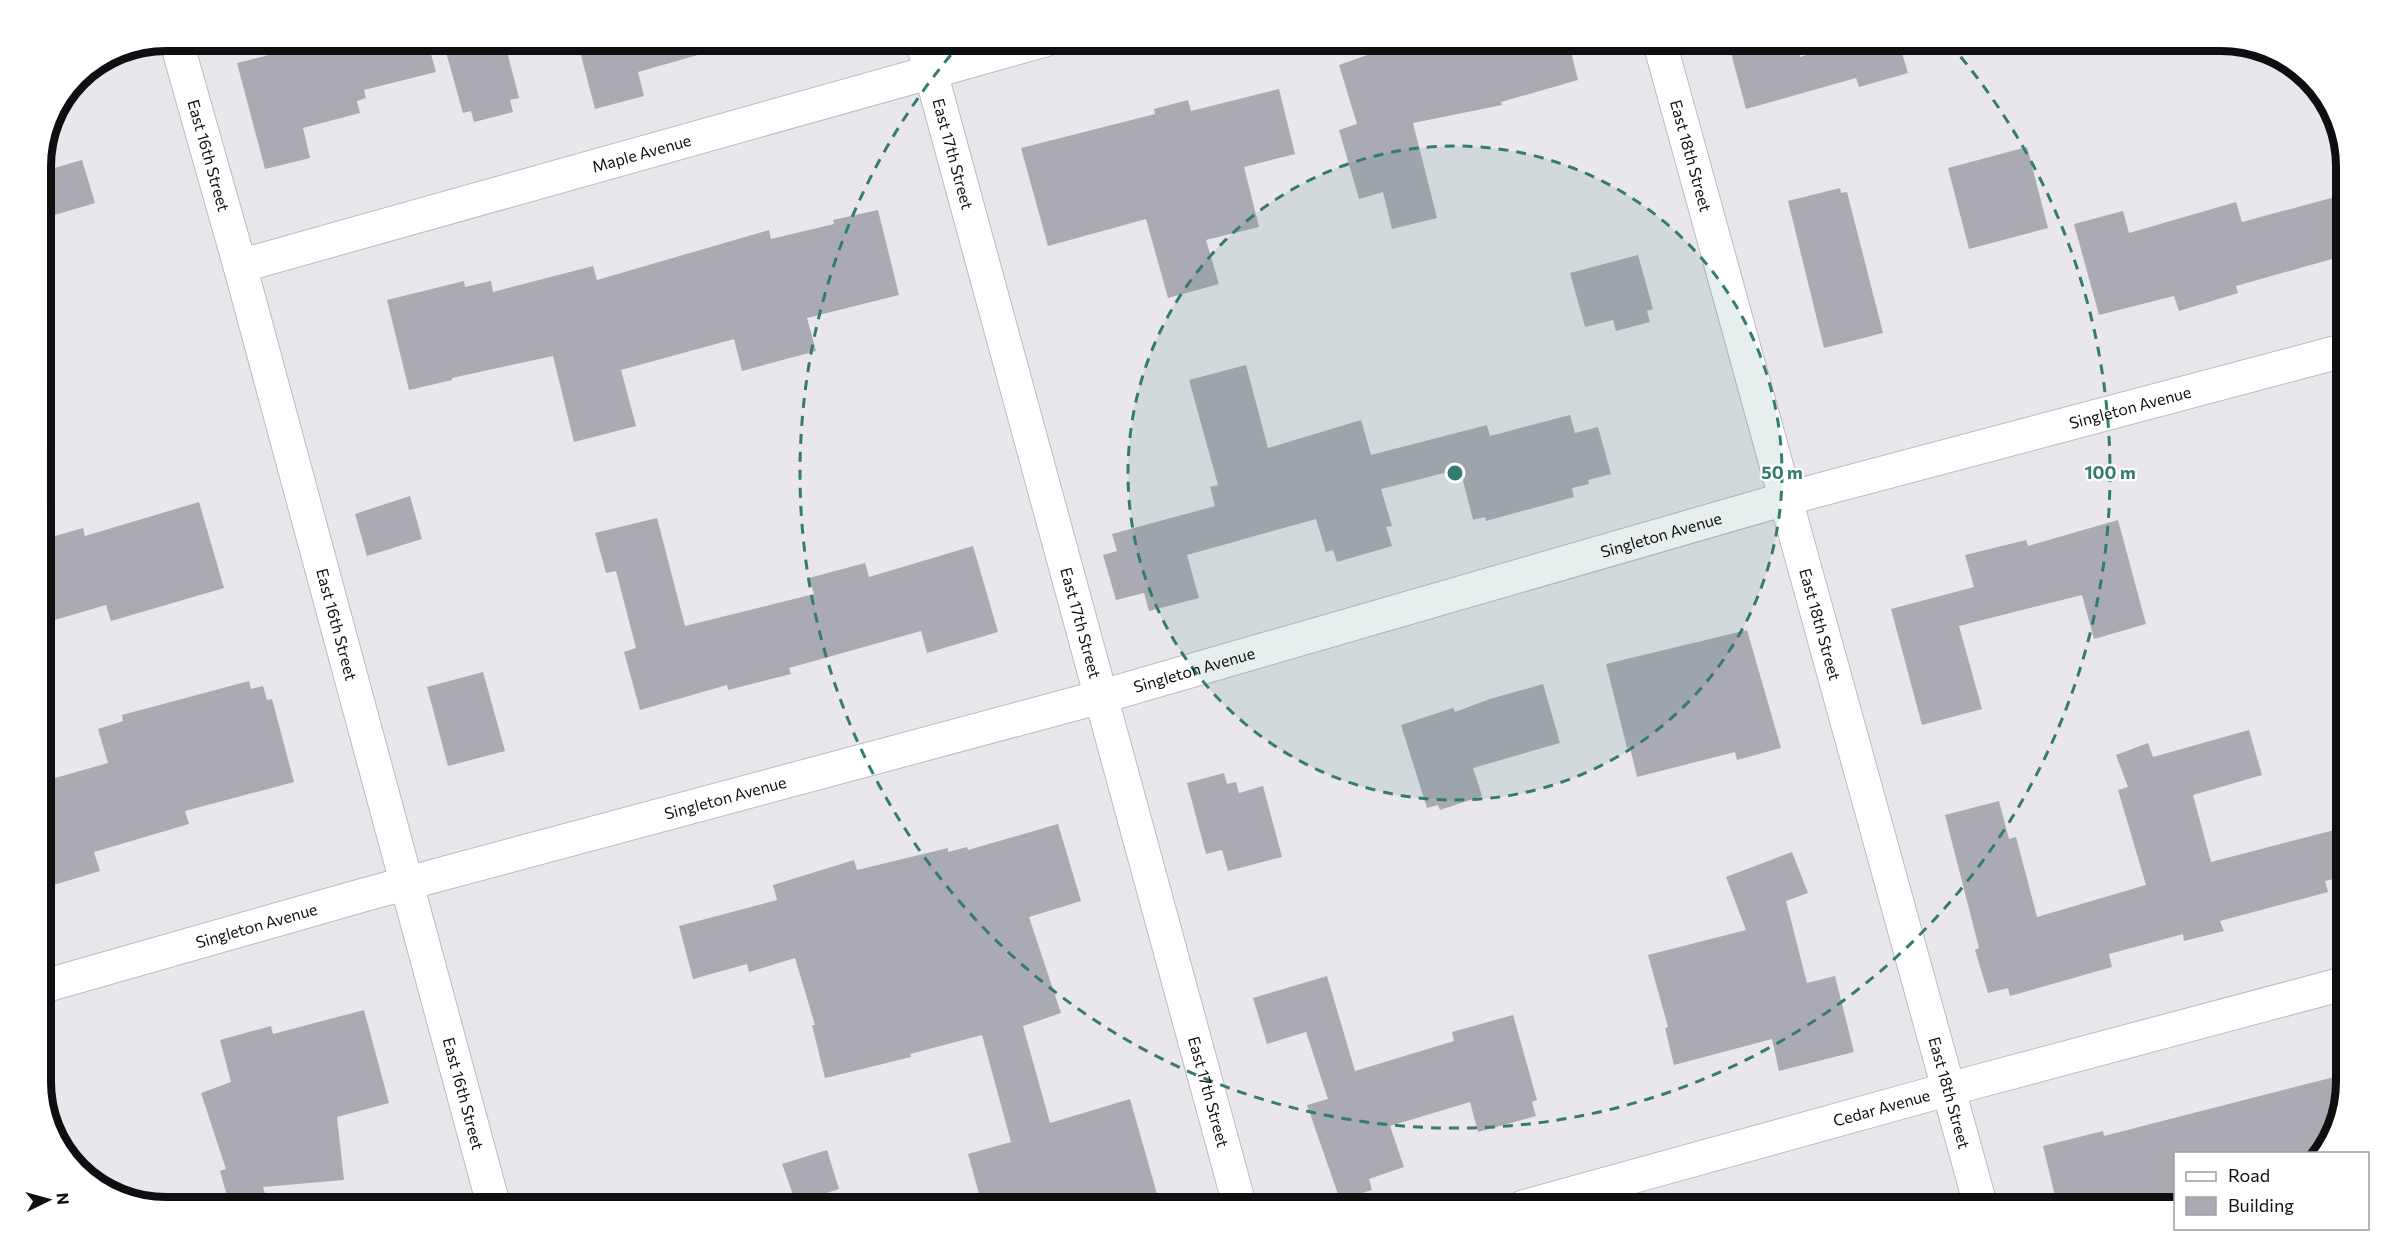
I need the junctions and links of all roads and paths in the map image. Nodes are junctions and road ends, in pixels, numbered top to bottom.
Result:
1 (179, 51) edge
2 (925, 51) edge
3 (1005, 51) edge
4 (1662, 51) edge
5 (931, 72) junction
6 (240, 266) junction
7 (2336, 353) edge
8 (1785, 499) junction
9 (1100, 697) junction
10 (406, 884) junction
11 (51, 984) edge
12 (2336, 986) edge
13 (1949, 1089) junction
14 (491, 1197) edge
15 (1237, 1197) edge
16 (1562, 1197) edge
17 (1979, 1197) edge

1 - 6 street, East 16th Street
2 - 5 street, East 17th Street
3 - 5 street, Maple Avenue
4 - 8 street, East 18th Street
5 - 6 street, Maple Avenue
5 - 9 street, East 17th Street
6 - 10 street, East 16th Street
7 - 8 street, Singleton Avenue
8 - 9 street, Singleton Avenue
8 - 13 street, East 18th Street
9 - 10 street, Singleton Avenue
9 - 15 street, East 17th Street
10 - 11 street, Singleton Avenue
10 - 14 street, East 16th Street
12 - 13 street, Cedar Avenue
13 - 16 street, Cedar Avenue
13 - 17 street, East 18th Street

